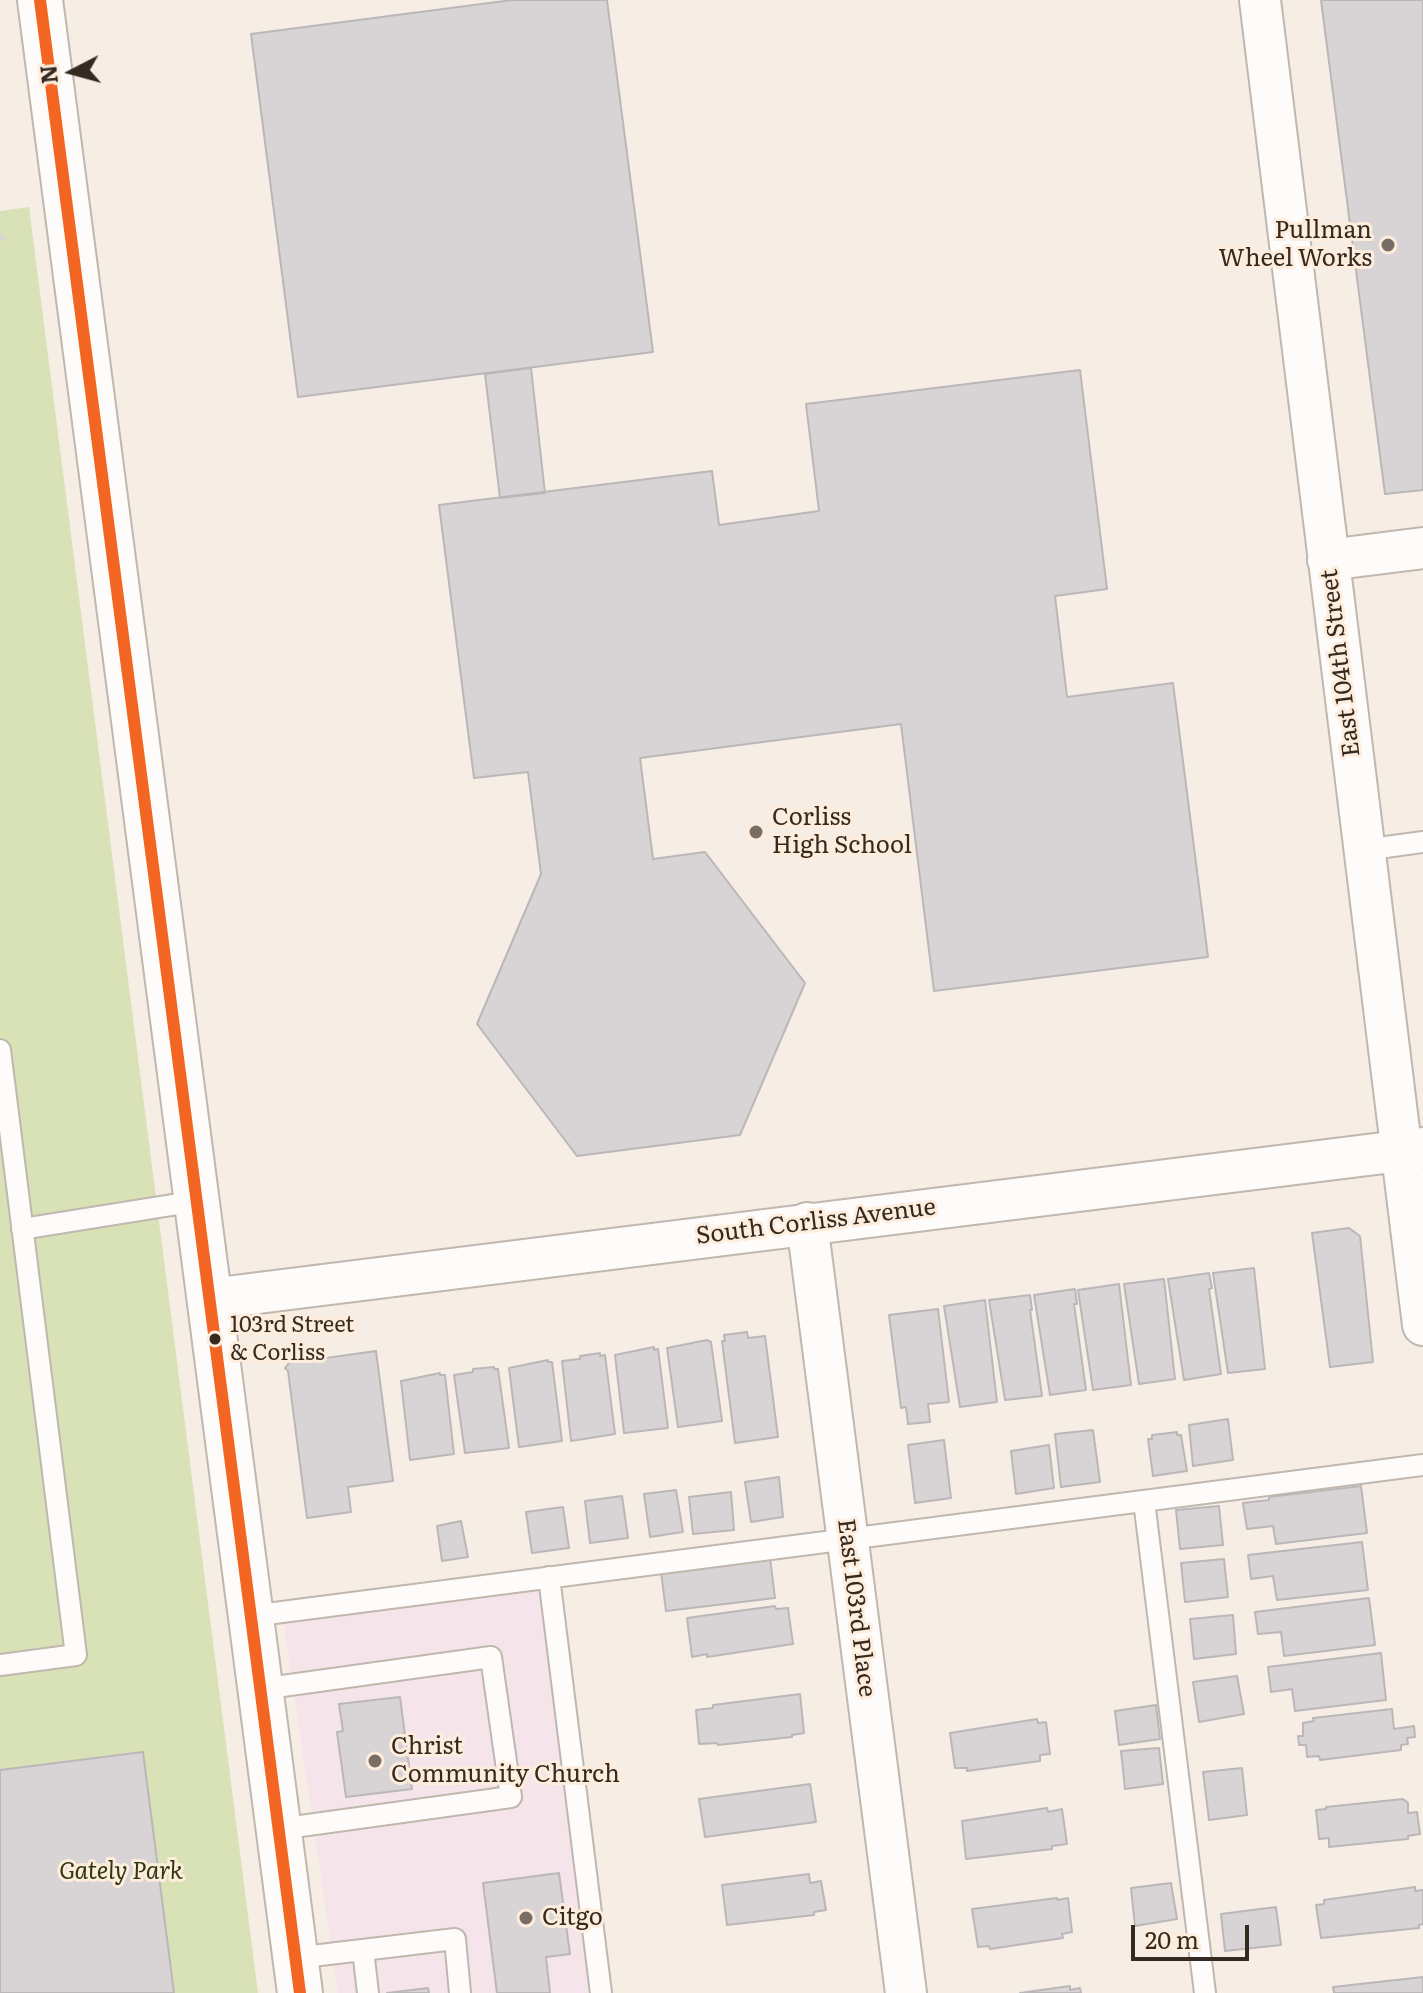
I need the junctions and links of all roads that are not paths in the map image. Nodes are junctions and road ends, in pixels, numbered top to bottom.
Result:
1 (40, 0) edge
2 (1260, 0) edge
3 (1423, 548) edge
4 (1328, 560) junction
5 (1423, 842) edge
6 (1364, 850) junction
7 (0, 1050) edge
8 (1412, 1149) edge
9 (197, 1201) junction
10 (807, 1223) junction
11 (22, 1229) junction
12 (210, 1299) junction
13 (1423, 1325) edge
14 (1423, 1465) edge
15 (1144, 1501) junction
16 (847, 1539) junction
17 (549, 1577) junction
18 (251, 1616) junction
19 (0, 1665) edge
20 (261, 1689) junction
21 (279, 1829) junction
22 (363, 1950) junction
23 (298, 1976) edge
24 (368, 1993) edge
25 (460, 1993) edge
26 (601, 1993) edge
27 (906, 1993) edge
28 (1205, 1993) edge

1 - 9 main road
2 - 4 street, East 104th Street
3 - 4 street
4 - 6 street, East 104th Street
5 - 6 lane
6 - 8 street, East 104th Street
7 - 11 lane
8 - 10 street, South Corliss Avenue
8 - 13 street, East 104th Street
9 - 11 lane
9 - 12 main road
10 - 12 street, South Corliss Avenue
10 - 16 street, East 103rd Place
11 - 19 lane
12 - 18 main road
14 - 15 lane
15 - 16 lane
15 - 28 lane
16 - 17 lane
16 - 27 street, East 103rd Place
17 - 18 lane
17 - 26 lane
18 - 20 main road
20 - 21 main road
20 - 21 lane
21 - 23 main road
22 - 23 lane
22 - 24 lane
22 - 25 lane

